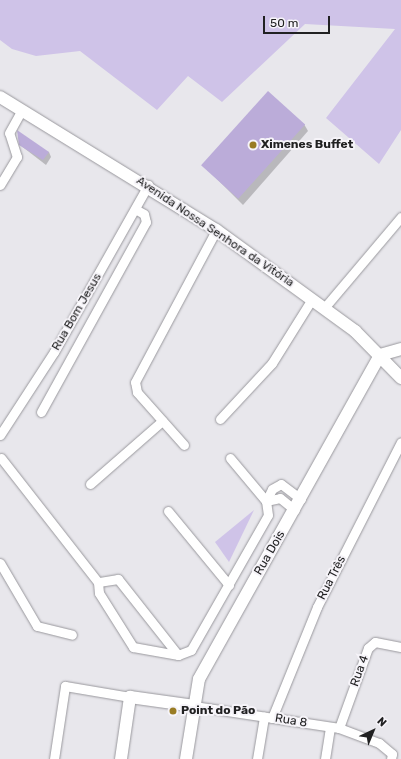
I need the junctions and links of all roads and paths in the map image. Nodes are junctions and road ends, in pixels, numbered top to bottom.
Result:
1 (0, 97) edge
2 (21, 111) junction
3 (0, 185) edge
4 (148, 186) junction
5 (135, 209) junction
6 (401, 217) edge
7 (216, 230) junction
8 (312, 299) junction
9 (325, 308) junction
10 (399, 349) edge
11 (380, 355) junction
12 (391, 367) junction
13 (401, 378) edge
14 (41, 412) dead end
15 (220, 419) dead end
16 (162, 421) junction
17 (0, 435) edge
18 (401, 442) edge
19 (184, 445) dead end
20 (1, 458) edge
21 (230, 458) dead end
22 (90, 484) dead end
23 (301, 499) junction
24 (266, 502) junction
25 (295, 510) junction
26 (168, 511) dead end
27 (0, 563) edge
28 (98, 582) junction
29 (229, 585) junction
30 (72, 635) dead end
31 (401, 647) edge
32 (178, 655) junction
33 (130, 696) junction
34 (194, 706) junction
35 (268, 718) junction
36 (334, 728) junction
37 (391, 757) edge
38 (54, 759) edge
39 (121, 759) edge
40 (186, 759) edge
41 (257, 759) edge
42 (325, 759) edge

1 - 2 street, Avenida Nossa Senhora da Vitória
2 - 3 street
2 - 4 street, Avenida Nossa Senhora da Vitória
4 - 5 street, Rua Bom Jesus
4 - 7 street, Avenida Nossa Senhora da Vitória
5 - 14 street
5 - 17 street, Rua Bom Jesus
6 - 9 street
7 - 8 street, Avenida Nossa Senhora da Vitória
7 - 16 street
8 - 9 street, Avenida Nossa Senhora da Vitória
8 - 15 street
9 - 11 street, Avenida Nossa Senhora da Vitória
10 - 11 street
10 - 12 street
11 - 12 street, Avenida Nossa Senhora da Vitória
11 - 23 street, Rua Dois
12 - 13 street, Avenida Nossa Senhora da Vitória
16 - 19 street
16 - 22 street
18 - 35 street, Rua Três
20 - 28 street
21 - 24 street
23 - 24 street
23 - 25 street, Rua Dois
24 - 25 street
24 - 29 street
25 - 34 street, Rua Dois
26 - 29 street
27 - 30 street
28 - 32 street
28 - 32 street
29 - 32 street
31 - 36 street, Rua 4
33 - 34 street, Rua 8
33 - 38 street, Rua 8
33 - 39 street
34 - 35 street, Rua 8
34 - 40 street, Rua Dois
35 - 36 street, Rua 8
35 - 41 street, Rua Três
36 - 37 street, Rua 8
36 - 42 street, Rua 4

